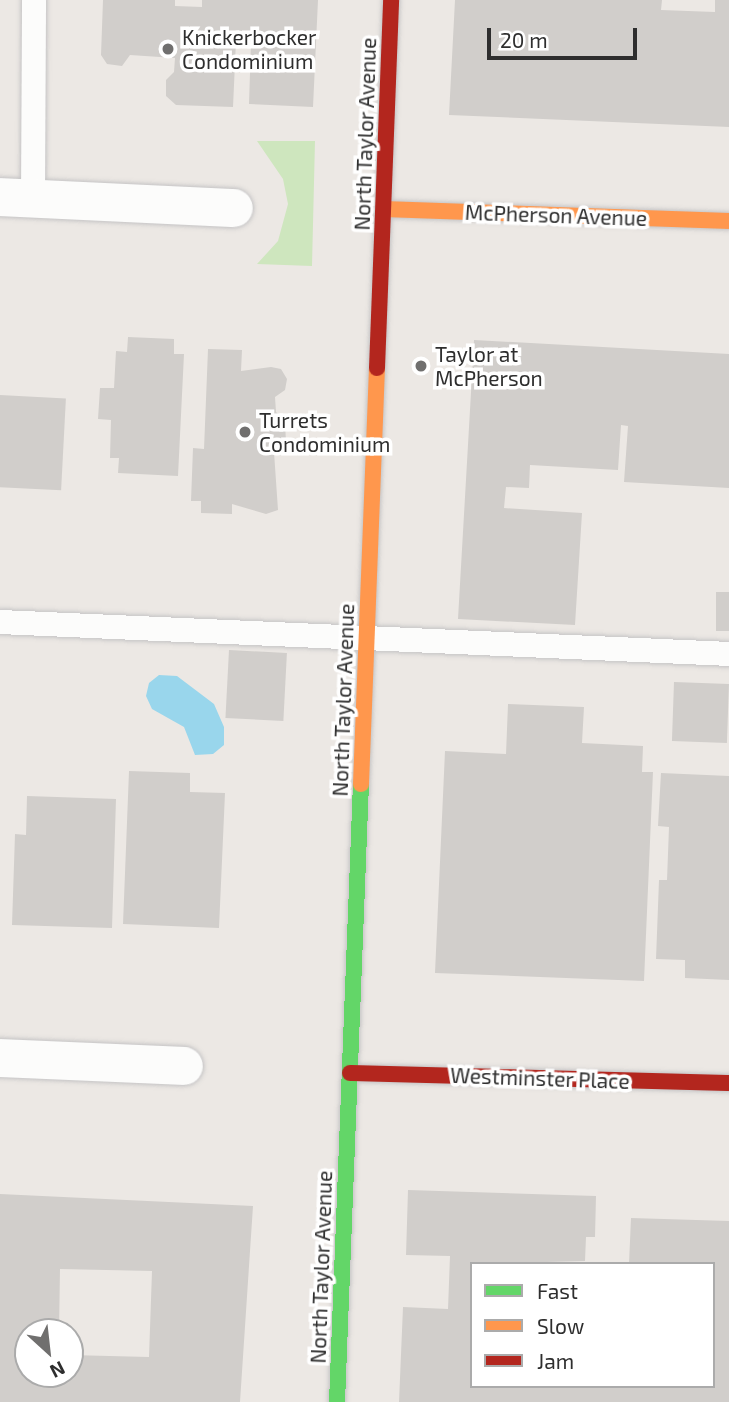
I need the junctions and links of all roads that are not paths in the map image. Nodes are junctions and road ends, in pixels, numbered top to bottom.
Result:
1 (34, 0) edge
2 (391, 0) edge
3 (17, 197) edge
4 (234, 208) dead end
5 (384, 209) junction
6 (729, 221) edge
7 (0, 622) edge
8 (367, 639) junction
9 (729, 654) edge
10 (0, 1058) edge
11 (184, 1066) dead end
12 (350, 1073) junction
13 (729, 1083) edge
14 (337, 1402) edge

1 - 3 lane
2 - 5 street, North Taylor Avenue
3 - 4 street
5 - 6 street, McPherson Avenue
5 - 8 street, North Taylor Avenue
7 - 8 lane
8 - 9 lane
8 - 12 street, North Taylor Avenue
10 - 11 street
12 - 13 street, Westminster Place
12 - 14 street, North Taylor Avenue

